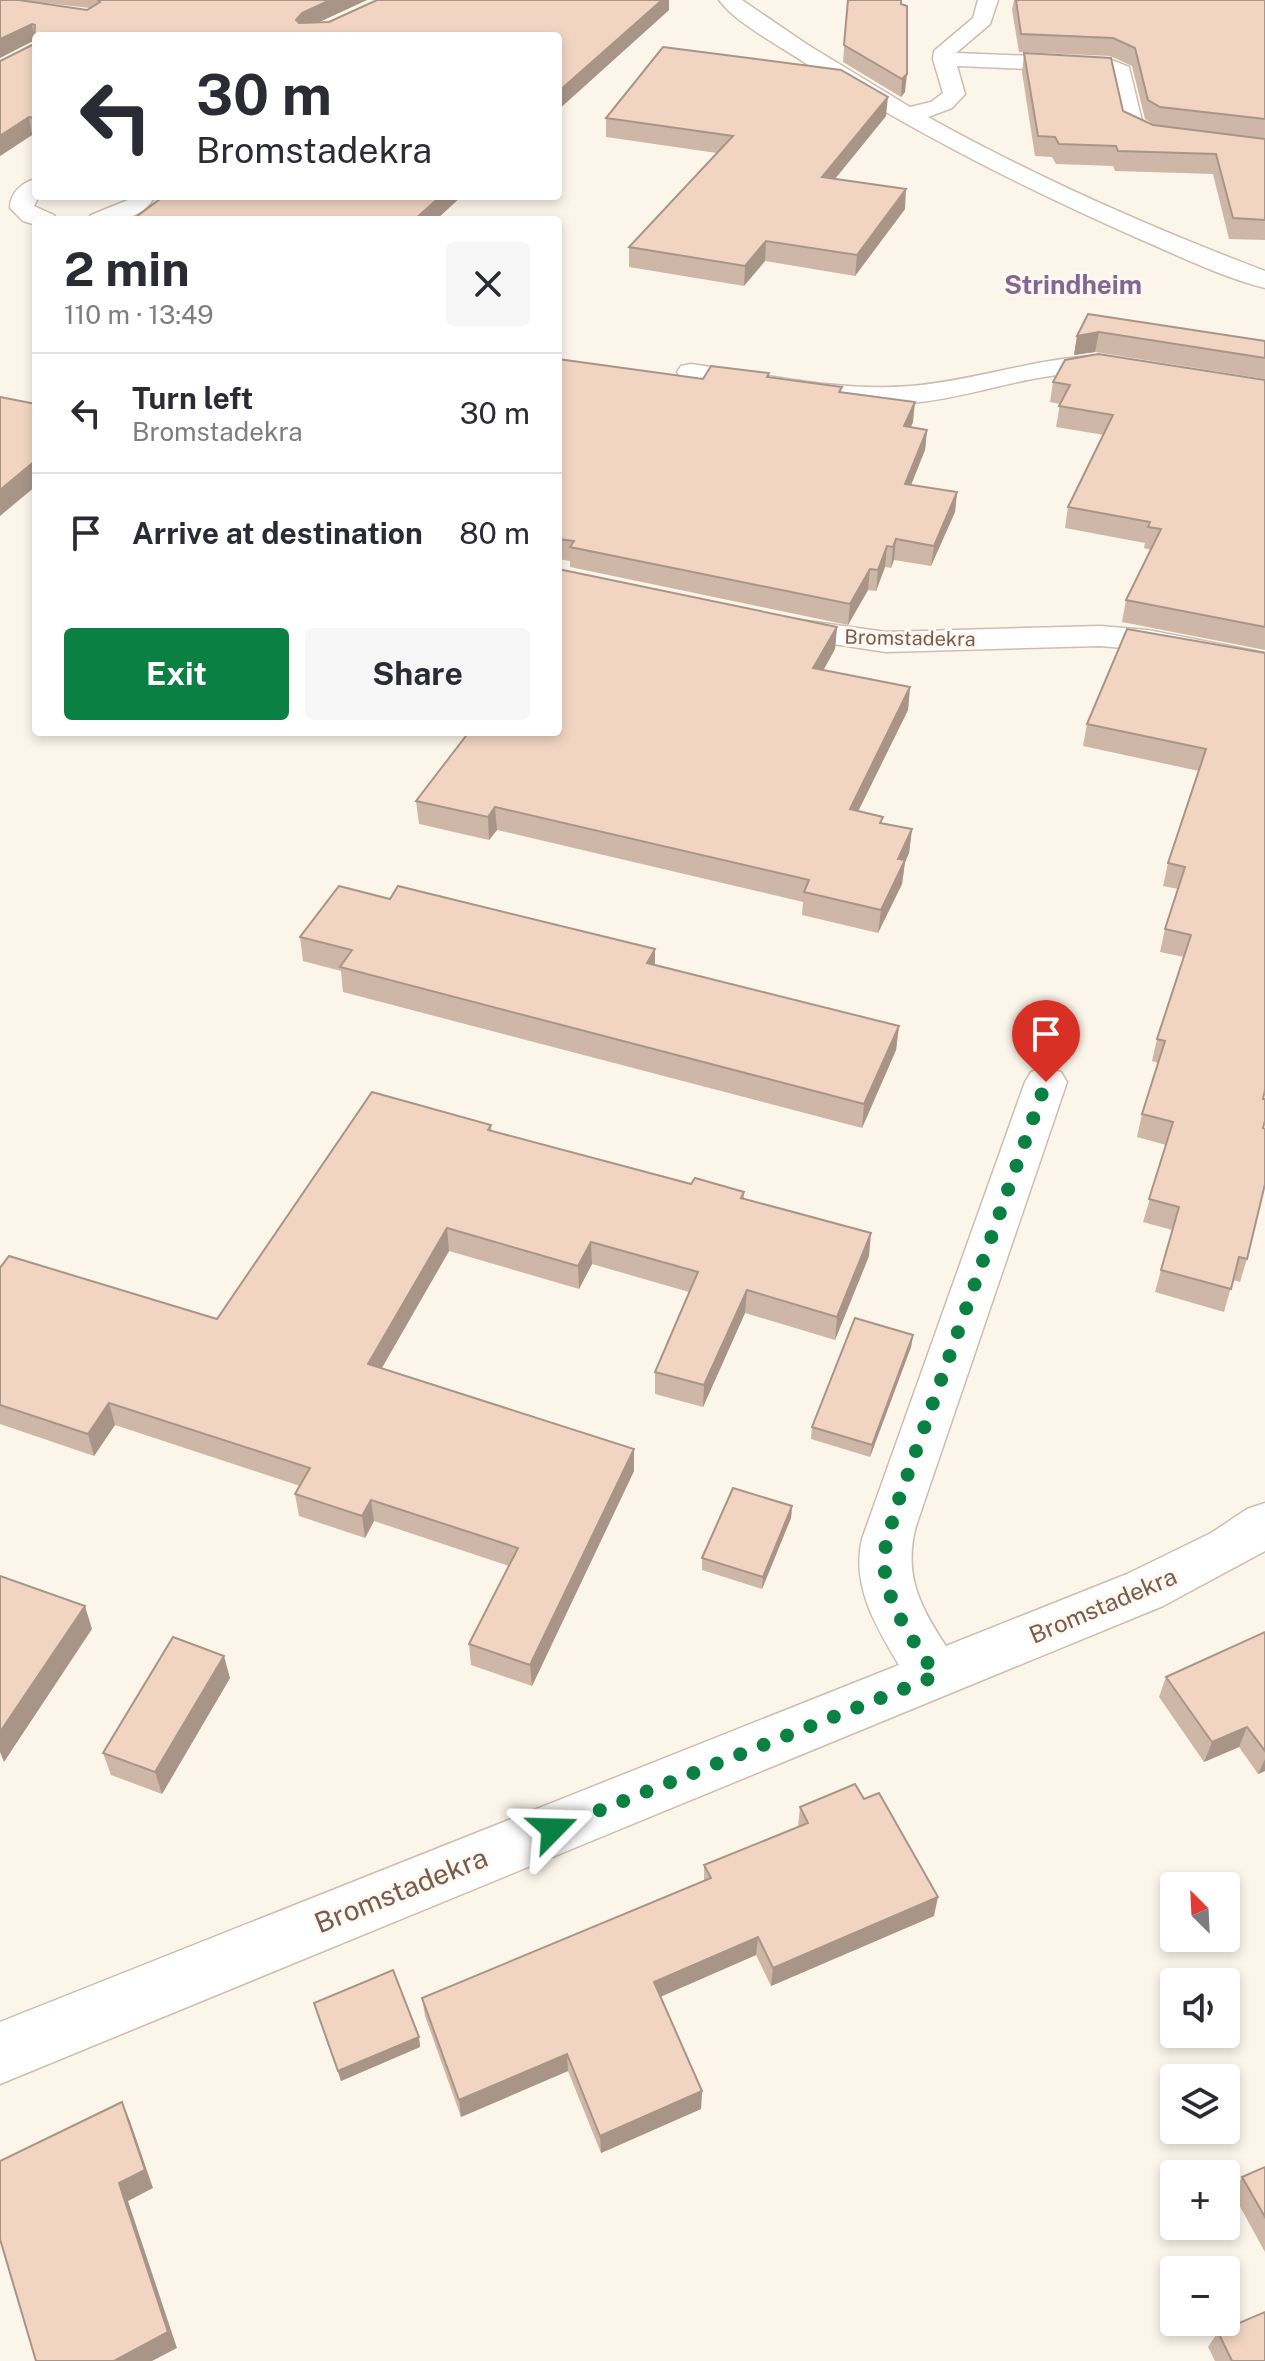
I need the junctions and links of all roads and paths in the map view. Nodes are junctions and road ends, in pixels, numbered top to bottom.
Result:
1 (729, 0) edge
2 (988, 0) edge
3 (944, 59) junction
4 (905, 115) junction
5 (1265, 149) edge
6 (0, 182) edge
7 (32, 187) edge
8 (32, 190) edge
9 (141, 200) edge
10 (32, 216) edge
11 (110, 216) edge
12 (1265, 280) edge
13 (1140, 370) edge
14 (691, 372) dead end
15 (744, 619) edge
16 (1265, 663) edge
17 (1046, 1082) dead end
18 (1265, 1524) edge
19 (936, 1676) junction
20 (0, 2053) edge

1 - 4 street
2 - 3 street
3 - 4 street
3 - 5 street
4 - 12 street
6 - 7 street
8 - 10 street
9 - 11 street
13 - 14 street
15 - 16 street, Bromstadekra
17 - 19 street
18 - 19 street, Bromstadekra
19 - 20 street, Bromstadekra

